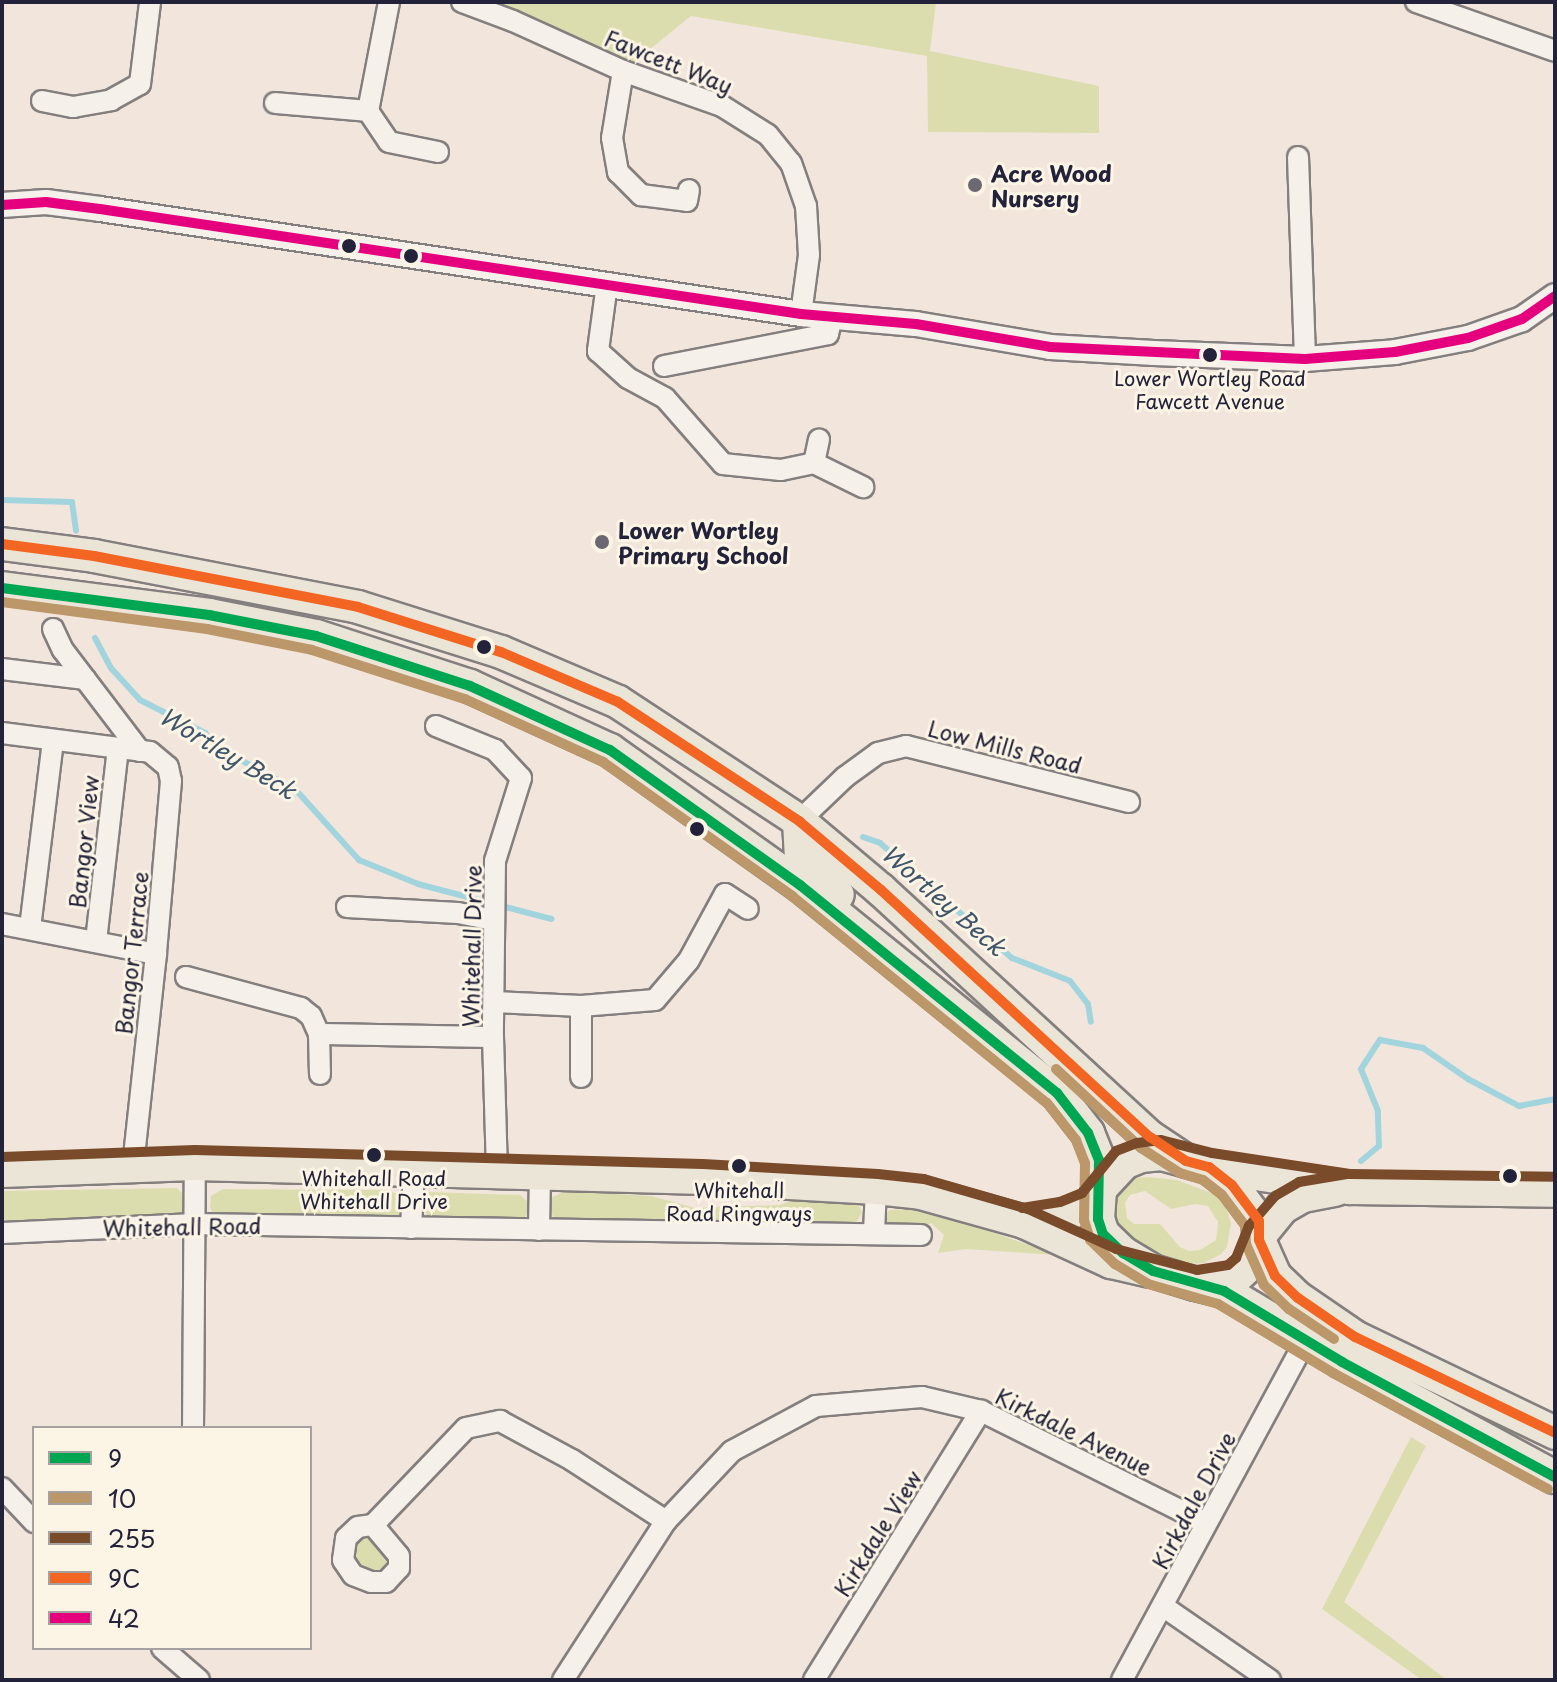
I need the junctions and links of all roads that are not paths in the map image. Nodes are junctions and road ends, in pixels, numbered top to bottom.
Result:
1 (150, 2) edge
2 (389, 2) edge
3 (462, 2) edge
4 (1416, 2) edge
5 (1555, 51) edge
6 (623, 71) junction
7 (42, 101) dead end
8 (275, 103) dead end
9 (368, 111) junction
10 (438, 152) dead end
11 (1298, 157) dead end
12 (689, 190) dead end
13 (2, 205) edge
14 (607, 284) junction
15 (1555, 296) edge
16 (801, 314) junction
17 (832, 316) junction
18 (1305, 359) junction
19 (664, 366) dead end
20 (819, 440) dead end
21 (814, 463) junction
22 (863, 487) dead end
23 (2, 544) edge
24 (2, 588) edge
25 (53, 629) dead end
26 (2, 669) edge
27 (85, 679) junction
28 (436, 726) dead end
29 (2, 733) edge
30 (53, 740) junction
31 (118, 748) junction
32 (145, 752) junction
33 (1129, 802) dead end
34 (799, 821) junction
35 (347, 907) dead end
36 (748, 909) dead end
37 (493, 920) junction
38 (2, 924) edge
39 (30, 928) junction
40 (96, 941) junction
41 (156, 954) junction
42 (906, 968) junction
43 (186, 977) dead end
44 (494, 1002) junction
45 (581, 1006) junction
46 (319, 1034) junction
47 (493, 1037) junction
48 (320, 1074) dead end
49 (581, 1077) dead end
50 (195, 1164) junction
51 (1198, 1164) junction
52 (133, 1166) junction
53 (414, 1170) junction
54 (2, 1171) edge
55 (497, 1171) junction
56 (540, 1174) junction
57 (876, 1188) junction
58 (1350, 1188) junction
59 (1100, 1191) junction
60 (1555, 1191) edge
61 (1024, 1222) junction
62 (195, 1224) junction
63 (411, 1228) junction
64 (539, 1230) junction
65 (2, 1233) edge
66 (874, 1233) junction
67 (921, 1235) dead end
68 (1260, 1237) junction
69 (1153, 1271) junction
70 (1195, 1284) junction
71 (1305, 1341) junction
72 (981, 1411) junction
73 (193, 1426) edge
74 (1555, 1433) edge
75 (1555, 1477) edge
76 (2, 1488) edge
77 (32, 1520) edge
78 (666, 1521) junction
79 (1206, 1523) junction
80 (373, 1525) dead end
81 (1164, 1607) junction
82 (164, 1650) edge
83 (199, 1680) edge
84 (563, 1680) edge
85 (814, 1680) edge
86 (1122, 1680) edge
87 (1270, 1680) edge

1 - 7 street
2 - 9 street
3 - 6 street, Fawcett Way
4 - 5 street
6 - 12 street
6 - 16 street, Fawcett Way
8 - 9 street
9 - 10 street
11 - 18 street
13 - 14 street
14 - 16 street
14 - 21 street
15 - 18 street
16 - 17 street
17 - 18 street
17 - 19 street
20 - 21 street
21 - 22 street
23 - 34 main road
24 - 42 main road
25 - 27 street, Bangor Terrace
26 - 27 street
27 - 32 street, Bangor Terrace
28 - 37 street, Whitehall Drive
29 - 30 street
30 - 31 street
30 - 39 street
31 - 32 street
31 - 40 street, Bangor View
32 - 41 street, Bangor Terrace
33 - 34 street, Low Mills Road
34 - 42 main road
34 - 51 main road
35 - 37 street
36 - 45 street
37 - 44 street, Whitehall Drive
38 - 39 street
39 - 40 street
40 - 41 street
41 - 52 street, Bangor Terrace
42 - 59 main road
43 - 46 street
44 - 45 street
44 - 47 street, Whitehall Drive
45 - 49 street
46 - 47 street
46 - 48 street
47 - 55 street, Whitehall Drive
50 - 52 main road
50 - 53 main road
50 - 62 street
51 - 58 main road
51 - 59 main road
51 - 68 main road
52 - 54 main road
53 - 55 main road
53 - 63 street
55 - 56 main road
56 - 57 main road
56 - 64 street
57 - 61 main road
57 - 66 street
58 - 60 main road
58 - 68 main road
59 - 61 main road
59 - 69 main road
61 - 69 main road
62 - 63 street, Whitehall Road
62 - 65 street, Whitehall Road
62 - 73 street
63 - 64 street, Whitehall Road
64 - 66 street, Whitehall Road
66 - 67 street, Whitehall Road
68 - 70 main road
68 - 74 main road
69 - 70 main road
70 - 71 main road
71 - 75 main road
71 - 79 street, Kirkdale Drive
72 - 78 street, Kirkdale Avenue
72 - 79 street, Kirkdale Avenue
72 - 85 street, Kirkdale View
76 - 77 street
78 - 80 street
78 - 84 street, Kirkdale Avenue
79 - 81 street, Kirkdale Drive
81 - 86 street, Kirkdale Drive
81 - 87 street
82 - 83 street

